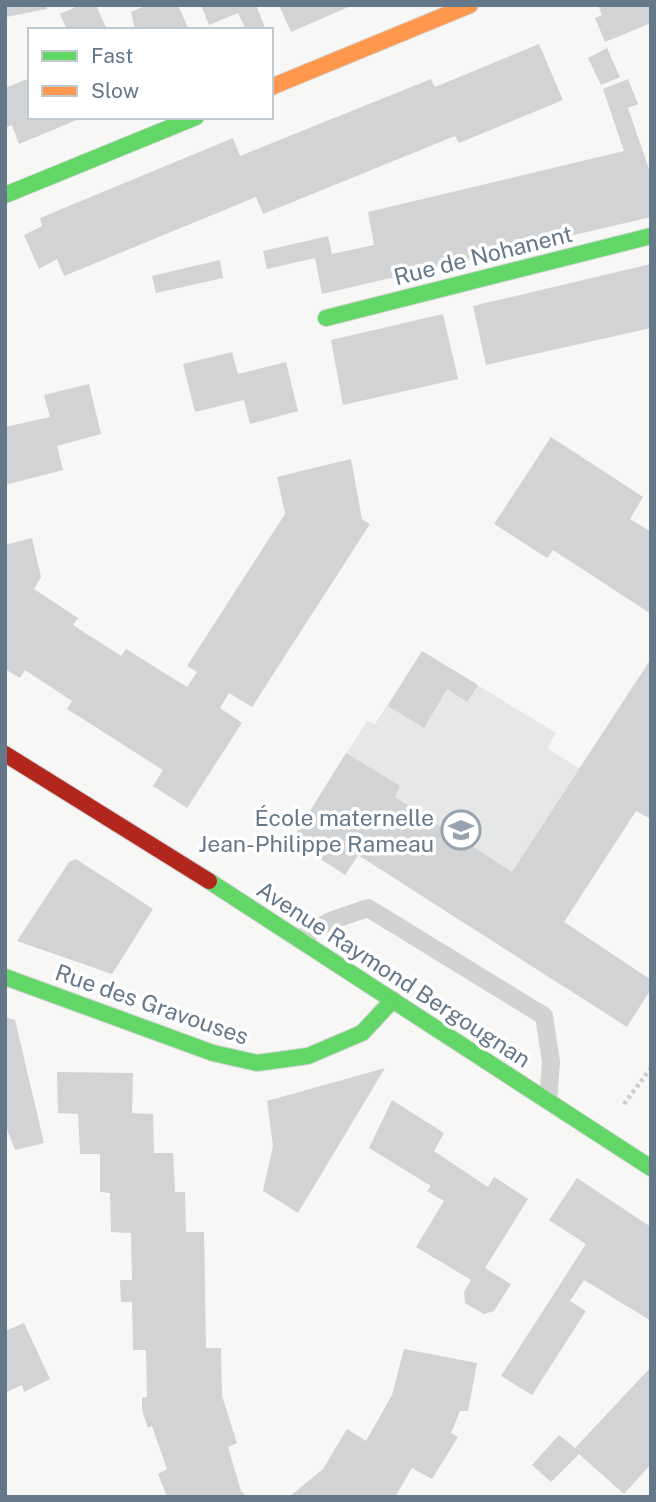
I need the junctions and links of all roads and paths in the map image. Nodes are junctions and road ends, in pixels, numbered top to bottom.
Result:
1 (470, 5) edge
2 (273, 85) edge
3 (191, 119) edge
4 (5, 195) edge
5 (651, 236) edge
6 (326, 318) dead end
7 (5, 754) edge
8 (298, 939) junction
9 (5, 977) edge
10 (393, 1000) junction
11 (651, 1068) edge
12 (548, 1101) junction
13 (621, 1108) dead end
14 (651, 1168) edge

1 - 2 street
3 - 4 street
5 - 6 street, Rue de Nohanent
7 - 8 street, Avenue Raymond Bergougnan
8 - 10 street, Avenue Raymond Bergougnan
8 - 12 lane
9 - 10 street, Rue des Gravouses
10 - 12 street, Avenue Raymond Bergougnan
11 - 13 path
12 - 14 street, Avenue Raymond Bergougnan

